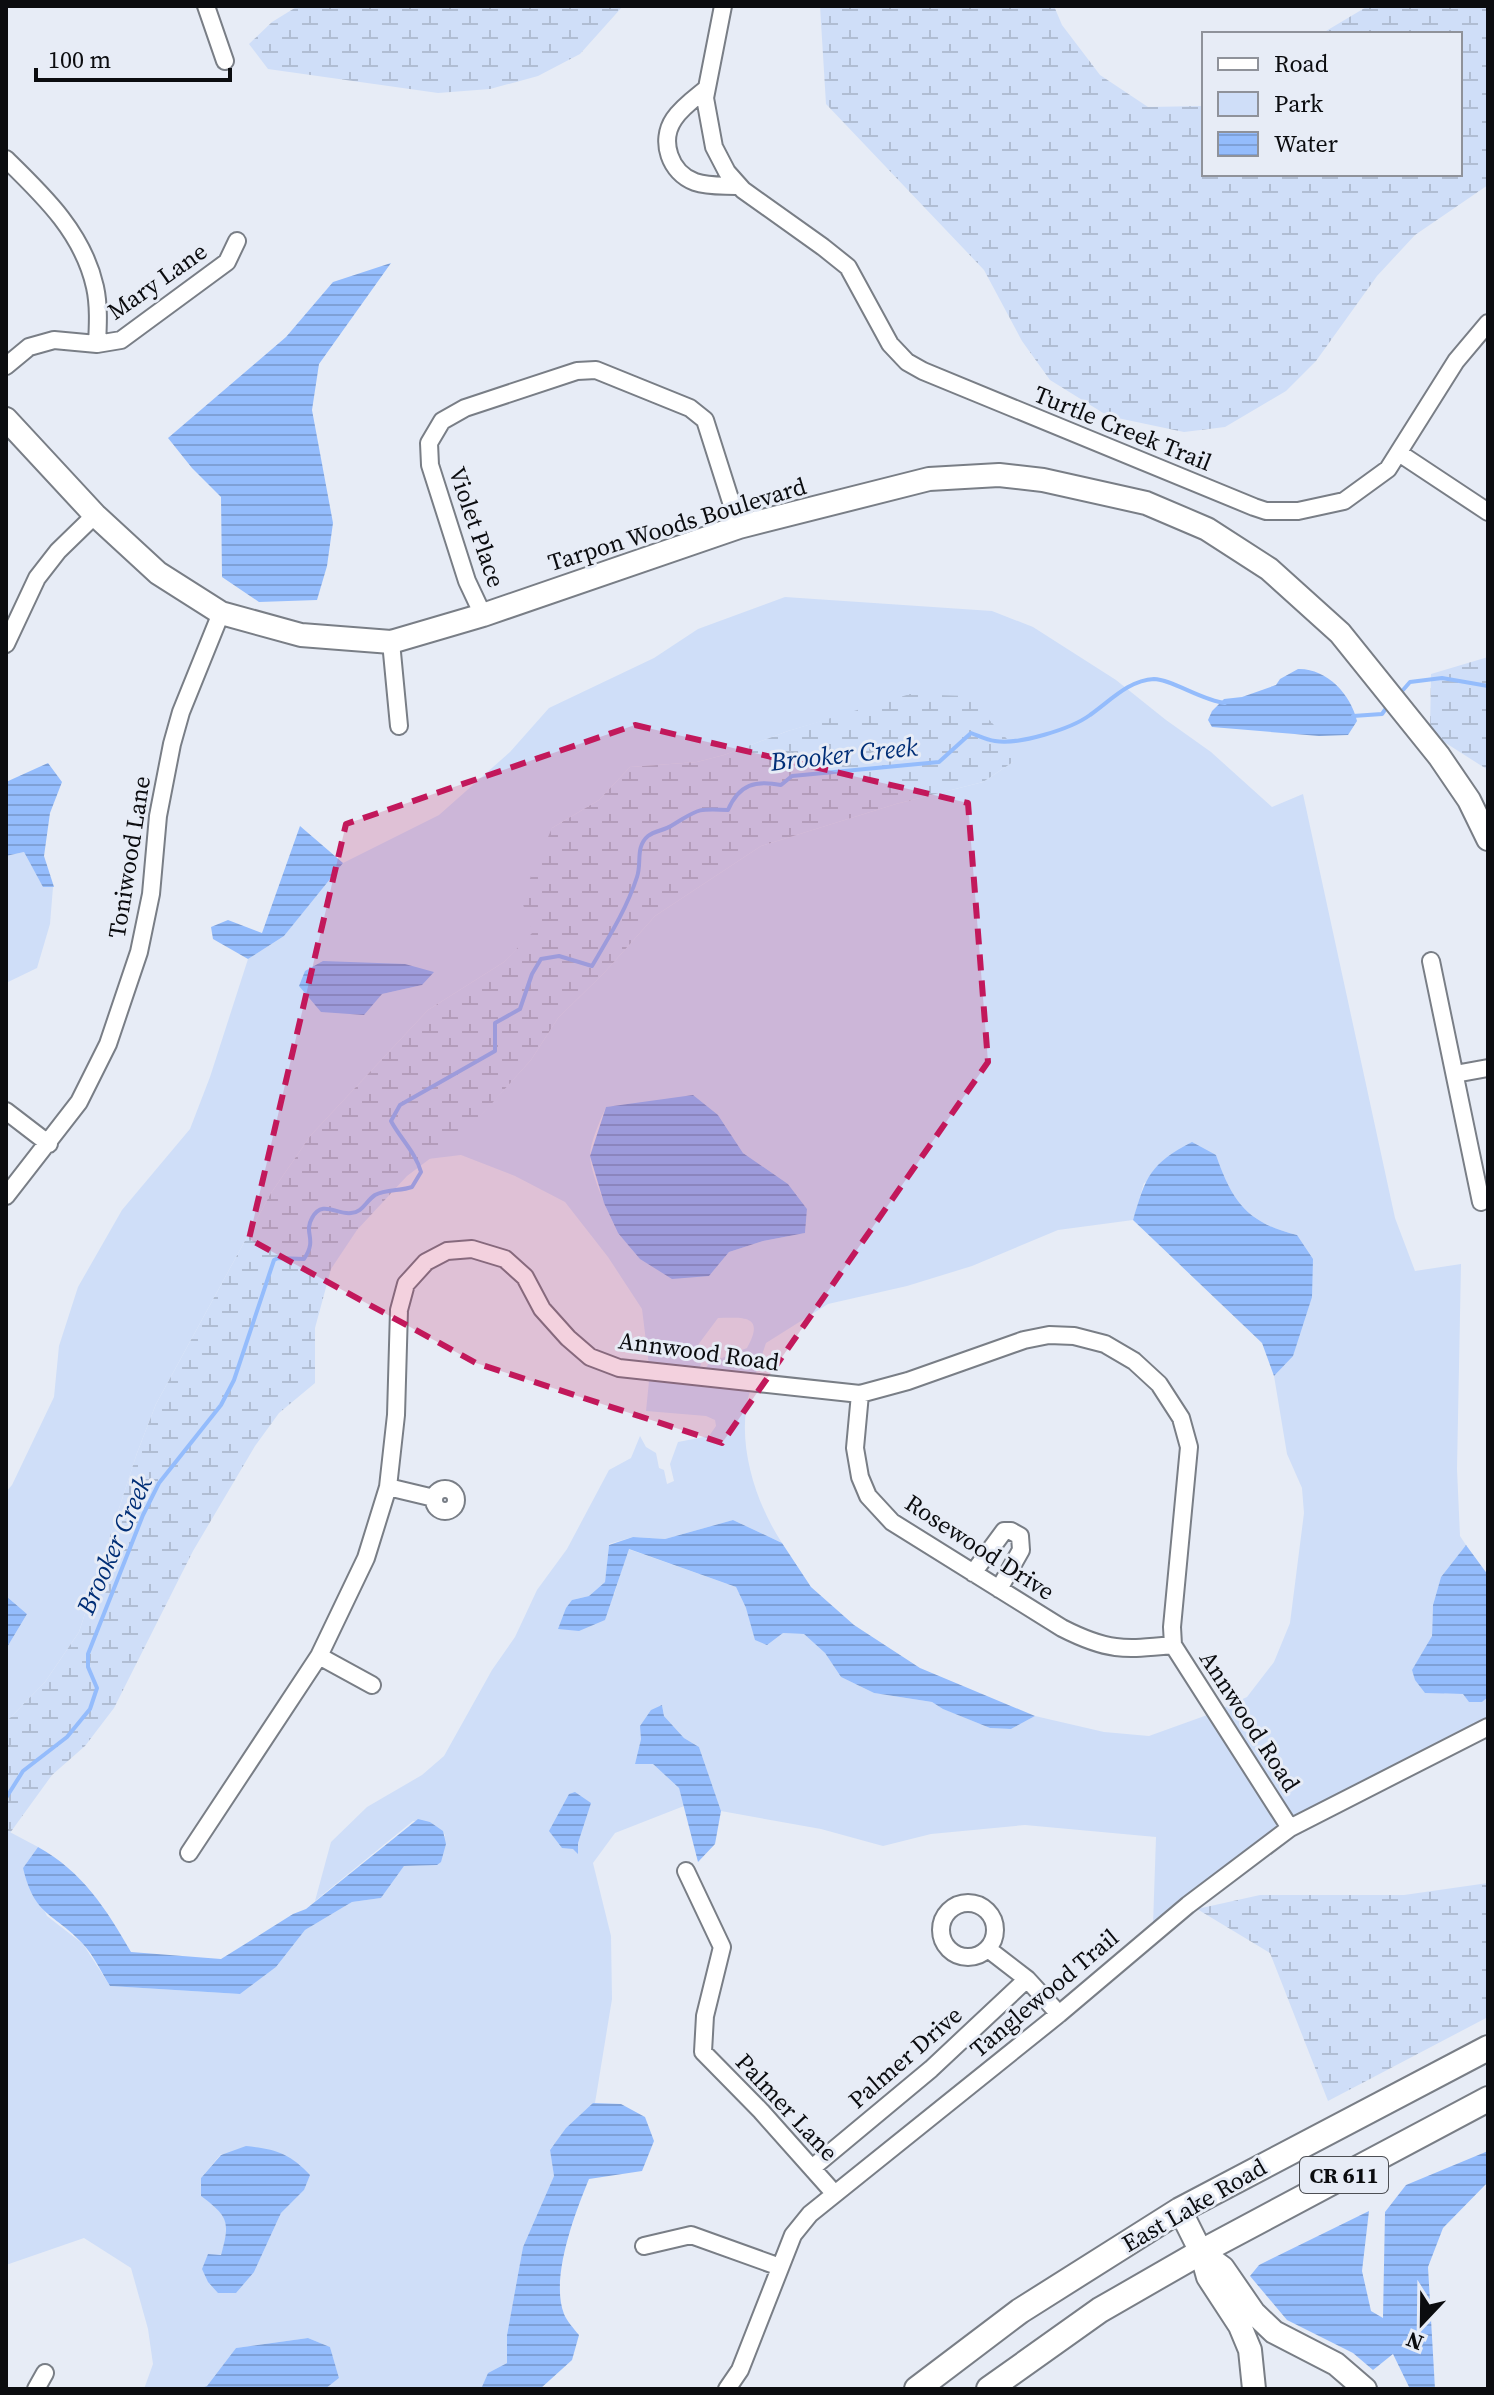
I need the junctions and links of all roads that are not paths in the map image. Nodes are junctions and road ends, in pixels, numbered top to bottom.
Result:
1 (206, 6) edge
2 (723, 6) edge
3 (225, 61) dead end
4 (706, 89) junction
5 (6, 159) edge
6 (739, 186) junction
7 (237, 241) dead end
8 (1488, 323) edge
9 (97, 344) junction
10 (6, 366) edge
11 (6, 419) edge
12 (1399, 453) junction
13 (1488, 512) edge
14 (95, 515) junction
15 (739, 527) junction
16 (221, 613) junction
17 (483, 615) junction
18 (391, 642) junction
19 (6, 644) edge
20 (399, 726) dead end
21 (1488, 839) edge
22 (1431, 961) dead end
23 (1488, 1068) edge
24 (1455, 1074) junction
25 (6, 1111) edge
26 (49, 1144) junction
27 (6, 1196) edge
28 (1481, 1202) dead end
29 (860, 1394) junction
30 (388, 1487) junction
31 (434, 1498) dead end
32 (973, 1573) junction
33 (999, 1589) junction
34 (1173, 1645) junction
35 (319, 1656) junction
36 (372, 1685) dead end
37 (1488, 1727) edge
38 (1290, 1828) junction
39 (189, 1853) dead end
40 (686, 1871) dead end
41 (988, 1949) dead end
42 (1027, 1979) junction
43 (1059, 2014) junction
44 (1488, 2048) edge
45 (1488, 2099) edge
46 (812, 2168) junction
47 (834, 2193) junction
48 (1180, 2210) junction
49 (644, 2246) dead end
50 (1201, 2252) junction
51 (780, 2267) junction
52 (45, 2373) dead end
53 (36, 2389) edge
54 (727, 2389) edge
55 (917, 2389) edge
56 (989, 2389) edge
57 (1254, 2389) edge
58 (1365, 2389) edge

1 - 3 street
2 - 4 street, Turtle Creek Trail
4 - 6 street, Turtle Creek Trail
4 - 6 street
5 - 9 street
6 - 12 street, Turtle Creek Trail
7 - 9 street, Mary Lane
8 - 12 street, Turtle Creek Trail
9 - 10 street, Mary Lane
11 - 14 street, Tarpon Woods Boulevard
12 - 13 street
14 - 16 street, Tarpon Woods Boulevard
14 - 19 street
15 - 17 street, Tarpon Woods Boulevard
15 - 17 street, Violet Place
15 - 21 street, Tarpon Woods Boulevard
16 - 18 street, Tarpon Woods Boulevard
16 - 26 street, Toniwood Lane
17 - 18 street, Tarpon Woods Boulevard
18 - 20 street
22 - 24 street
23 - 24 street
24 - 28 street
25 - 26 street
26 - 27 street, Toniwood Lane
29 - 30 street, Annwood Road
29 - 32 street, Rosewood Drive
29 - 34 street, Annwood Road
30 - 31 street
30 - 35 street, Annwood Road
32 - 33 street, Rosewood Drive
32 - 33 street
33 - 34 street, Rosewood Drive
34 - 38 street, Annwood Road
35 - 36 street
35 - 39 street, Annwood Road
37 - 38 street, Tanglewood Trail
38 - 43 street, Tanglewood Trail
40 - 46 street, Palmer Lane
41 - 42 street
42 - 43 street
42 - 46 street, Palmer Drive
43 - 47 street, Tanglewood Trail
44 - 48 main road, East Lake Road / CR 611
45 - 50 main road, East Lake Road / CR 611
46 - 47 street, Palmer Lane
47 - 51 street, Tanglewood Trail
48 - 50 street
48 - 55 main road, East Lake Road / CR 611
49 - 51 street
50 - 56 main road, East Lake Road / CR 611
50 - 57 street
50 - 58 street
51 - 54 street, Tanglewood Trail
52 - 53 street

